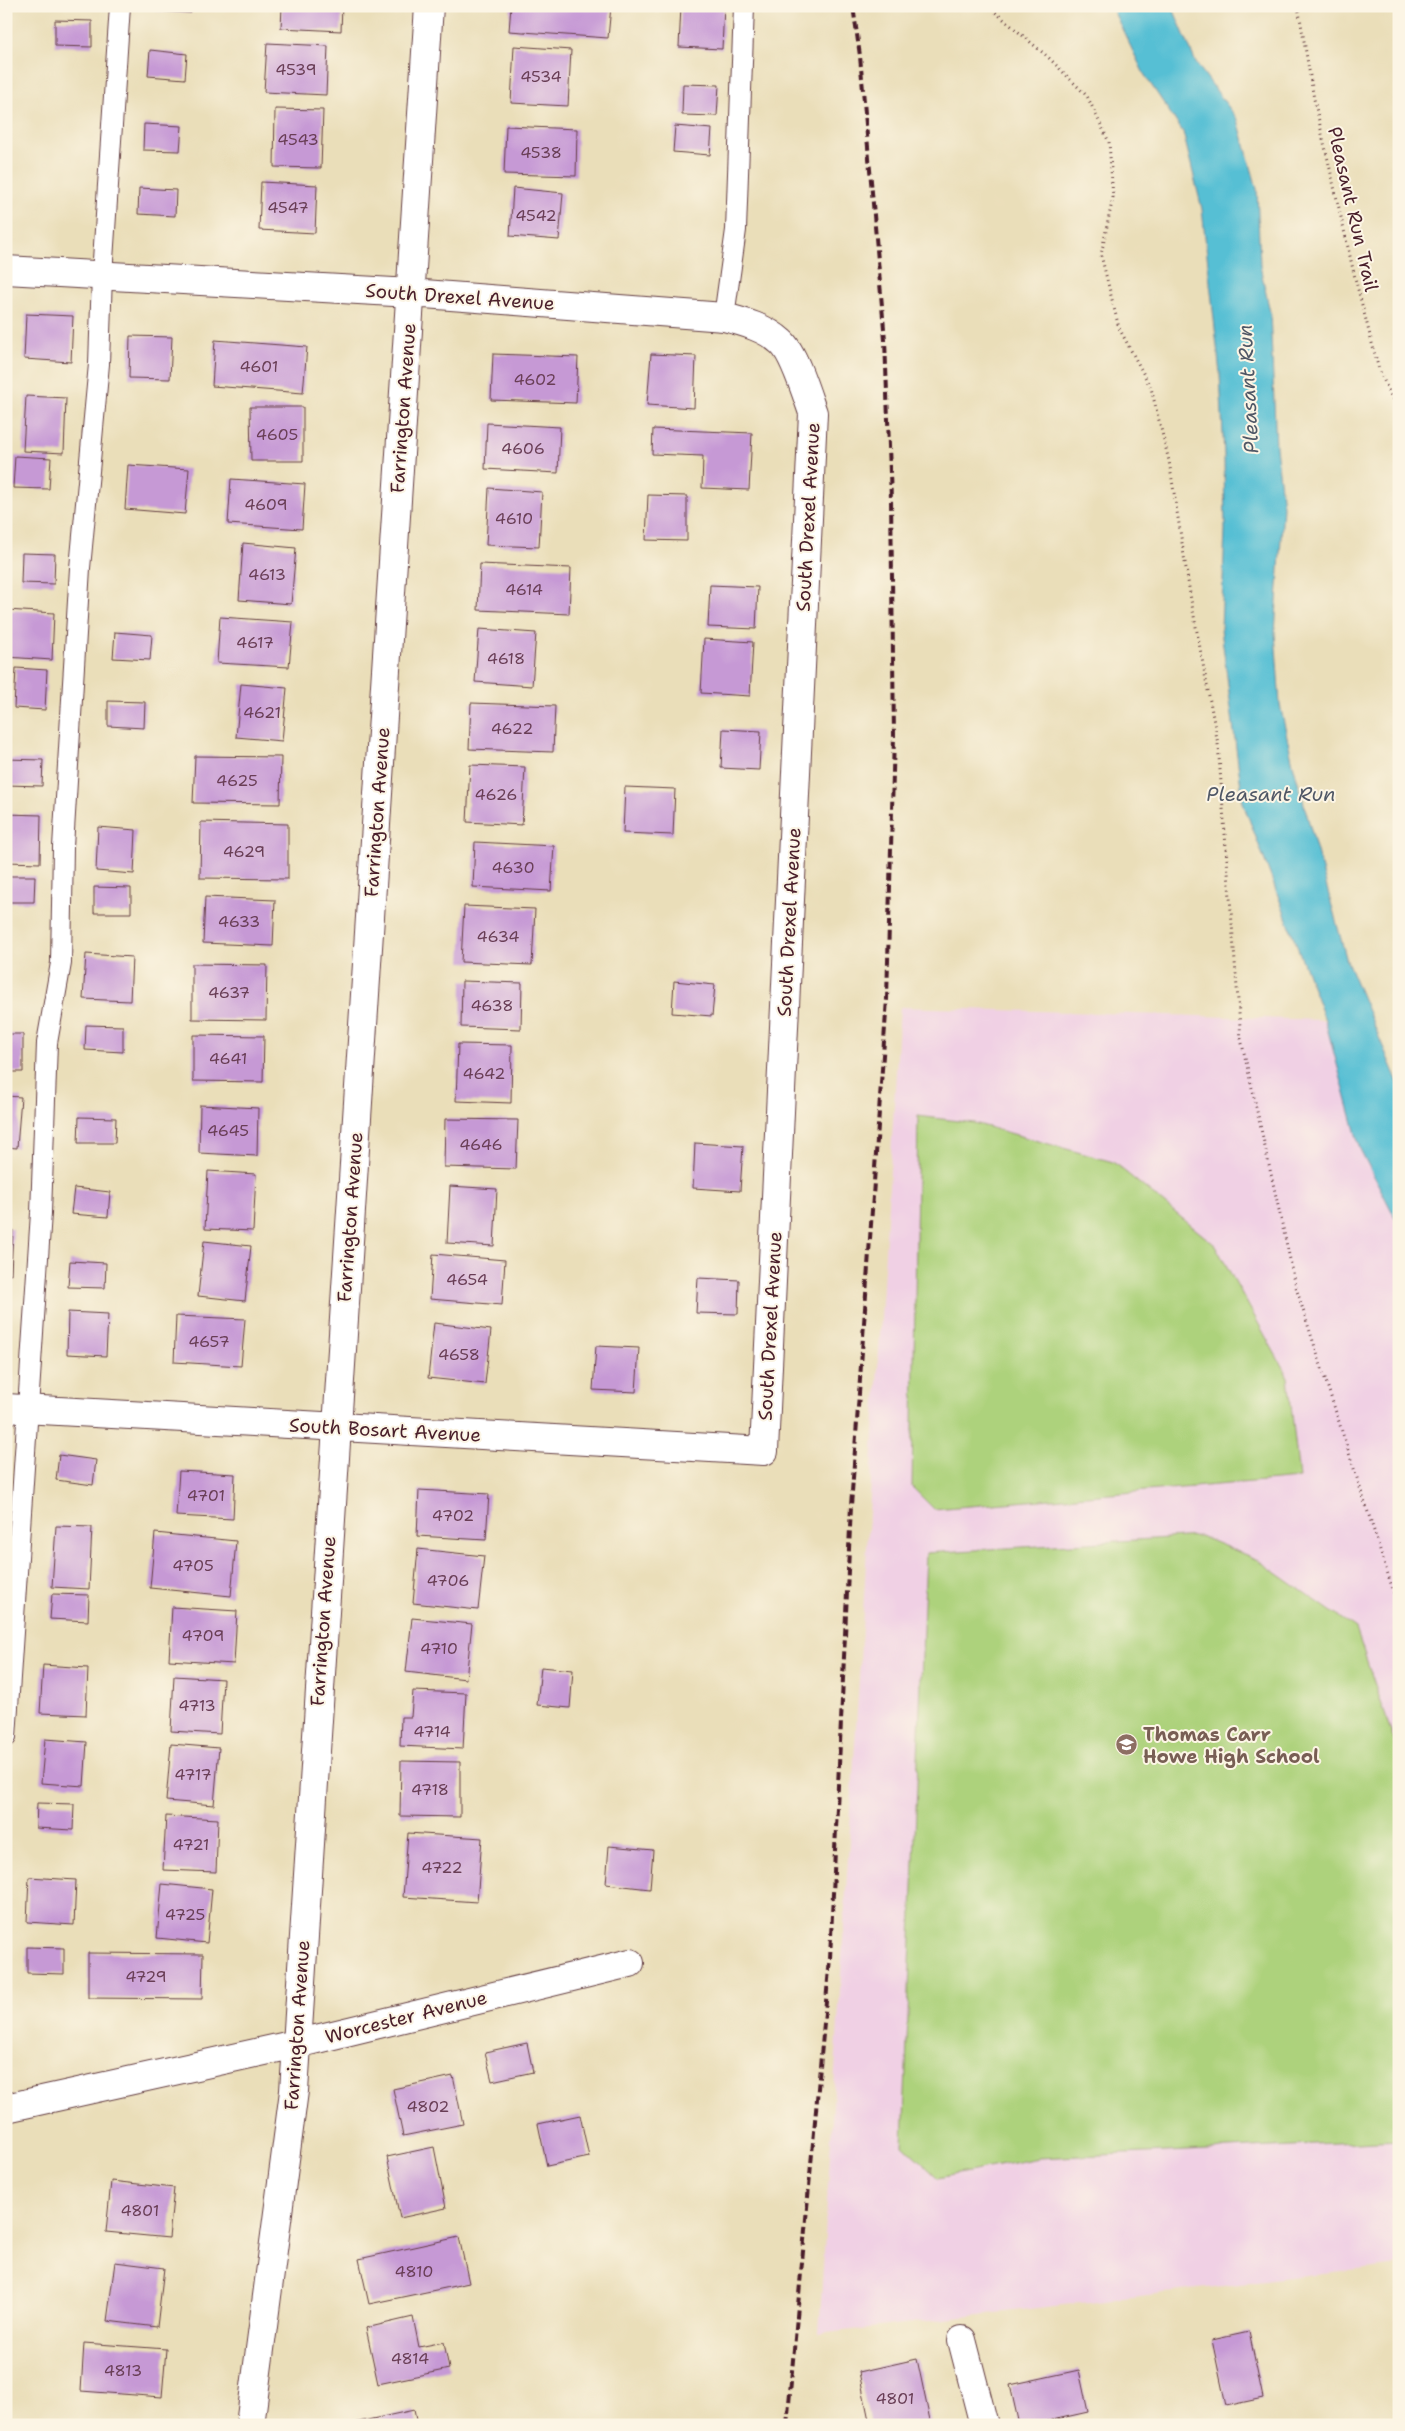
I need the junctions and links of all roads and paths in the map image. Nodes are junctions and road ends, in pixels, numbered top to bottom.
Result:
1 (120, 6) edge
2 (430, 6) edge
3 (744, 6) edge
4 (988, 6) edge
5 (1298, 6) edge
6 (6, 270) edge
7 (102, 275) junction
8 (411, 293) junction
9 (724, 317) junction
10 (1399, 413) edge
11 (17, 1409) edge
12 (336, 1427) junction
13 (764, 1451) joint
14 (1399, 1609) edge
15 (6, 1737) edge
16 (630, 1963) dead end
17 (296, 2044) junction
18 (6, 2108) edge
19 (962, 2340) dead end
20 (250, 2425) edge
21 (984, 2425) edge

1 - 7 lane
2 - 8 street, Farrington Avenue
3 - 9 lane
4 - 14 path
5 - 10 path, Pleasant Run Trail
6 - 7 street, South Drexel Avenue
7 - 8 street, South Drexel Avenue
7 - 11 lane
8 - 9 street, South Drexel Avenue
8 - 12 street, Farrington Avenue
9 - 13 street, South Drexel Avenue
11 - 12 street, South Bosart Avenue
11 - 15 lane
12 - 13 street, South Bosart Avenue
12 - 17 street, Farrington Avenue
16 - 17 street, Worcester Avenue
17 - 18 street, Worcester Avenue
17 - 20 street, Farrington Avenue
19 - 21 street

